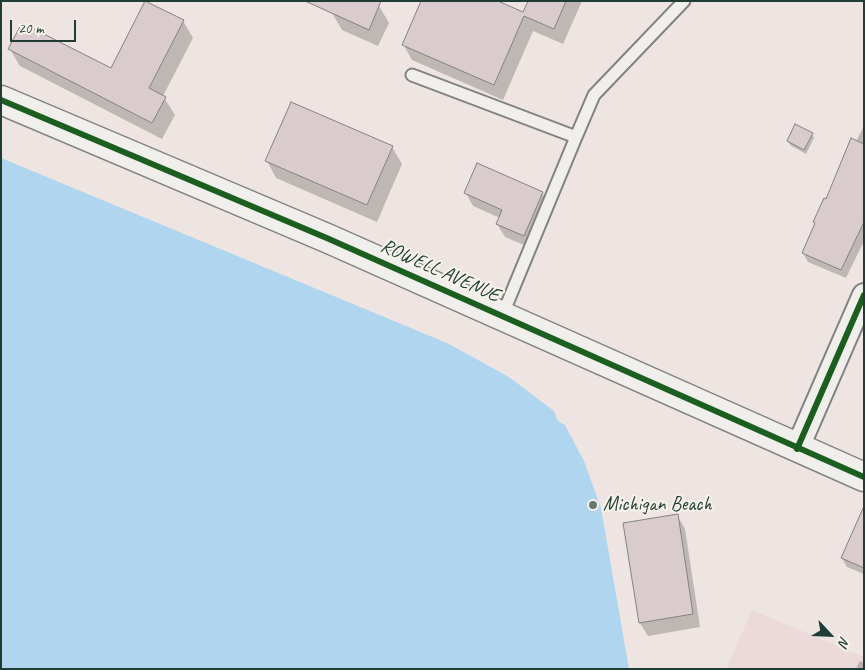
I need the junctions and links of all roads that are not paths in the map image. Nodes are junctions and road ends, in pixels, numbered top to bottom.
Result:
1 (684, 1) edge
2 (412, 75) dead end
3 (1, 100) edge
4 (576, 137) junction
5 (864, 295) edge
6 (502, 316) junction
7 (797, 449) junction
8 (864, 477) edge

1 - 4 lane
2 - 4 lane
3 - 6 street, ROWELL AVENUE
4 - 6 lane
5 - 7 street
6 - 7 street, ROWELL AVENUE
7 - 8 street, ROWELL AVENUE

